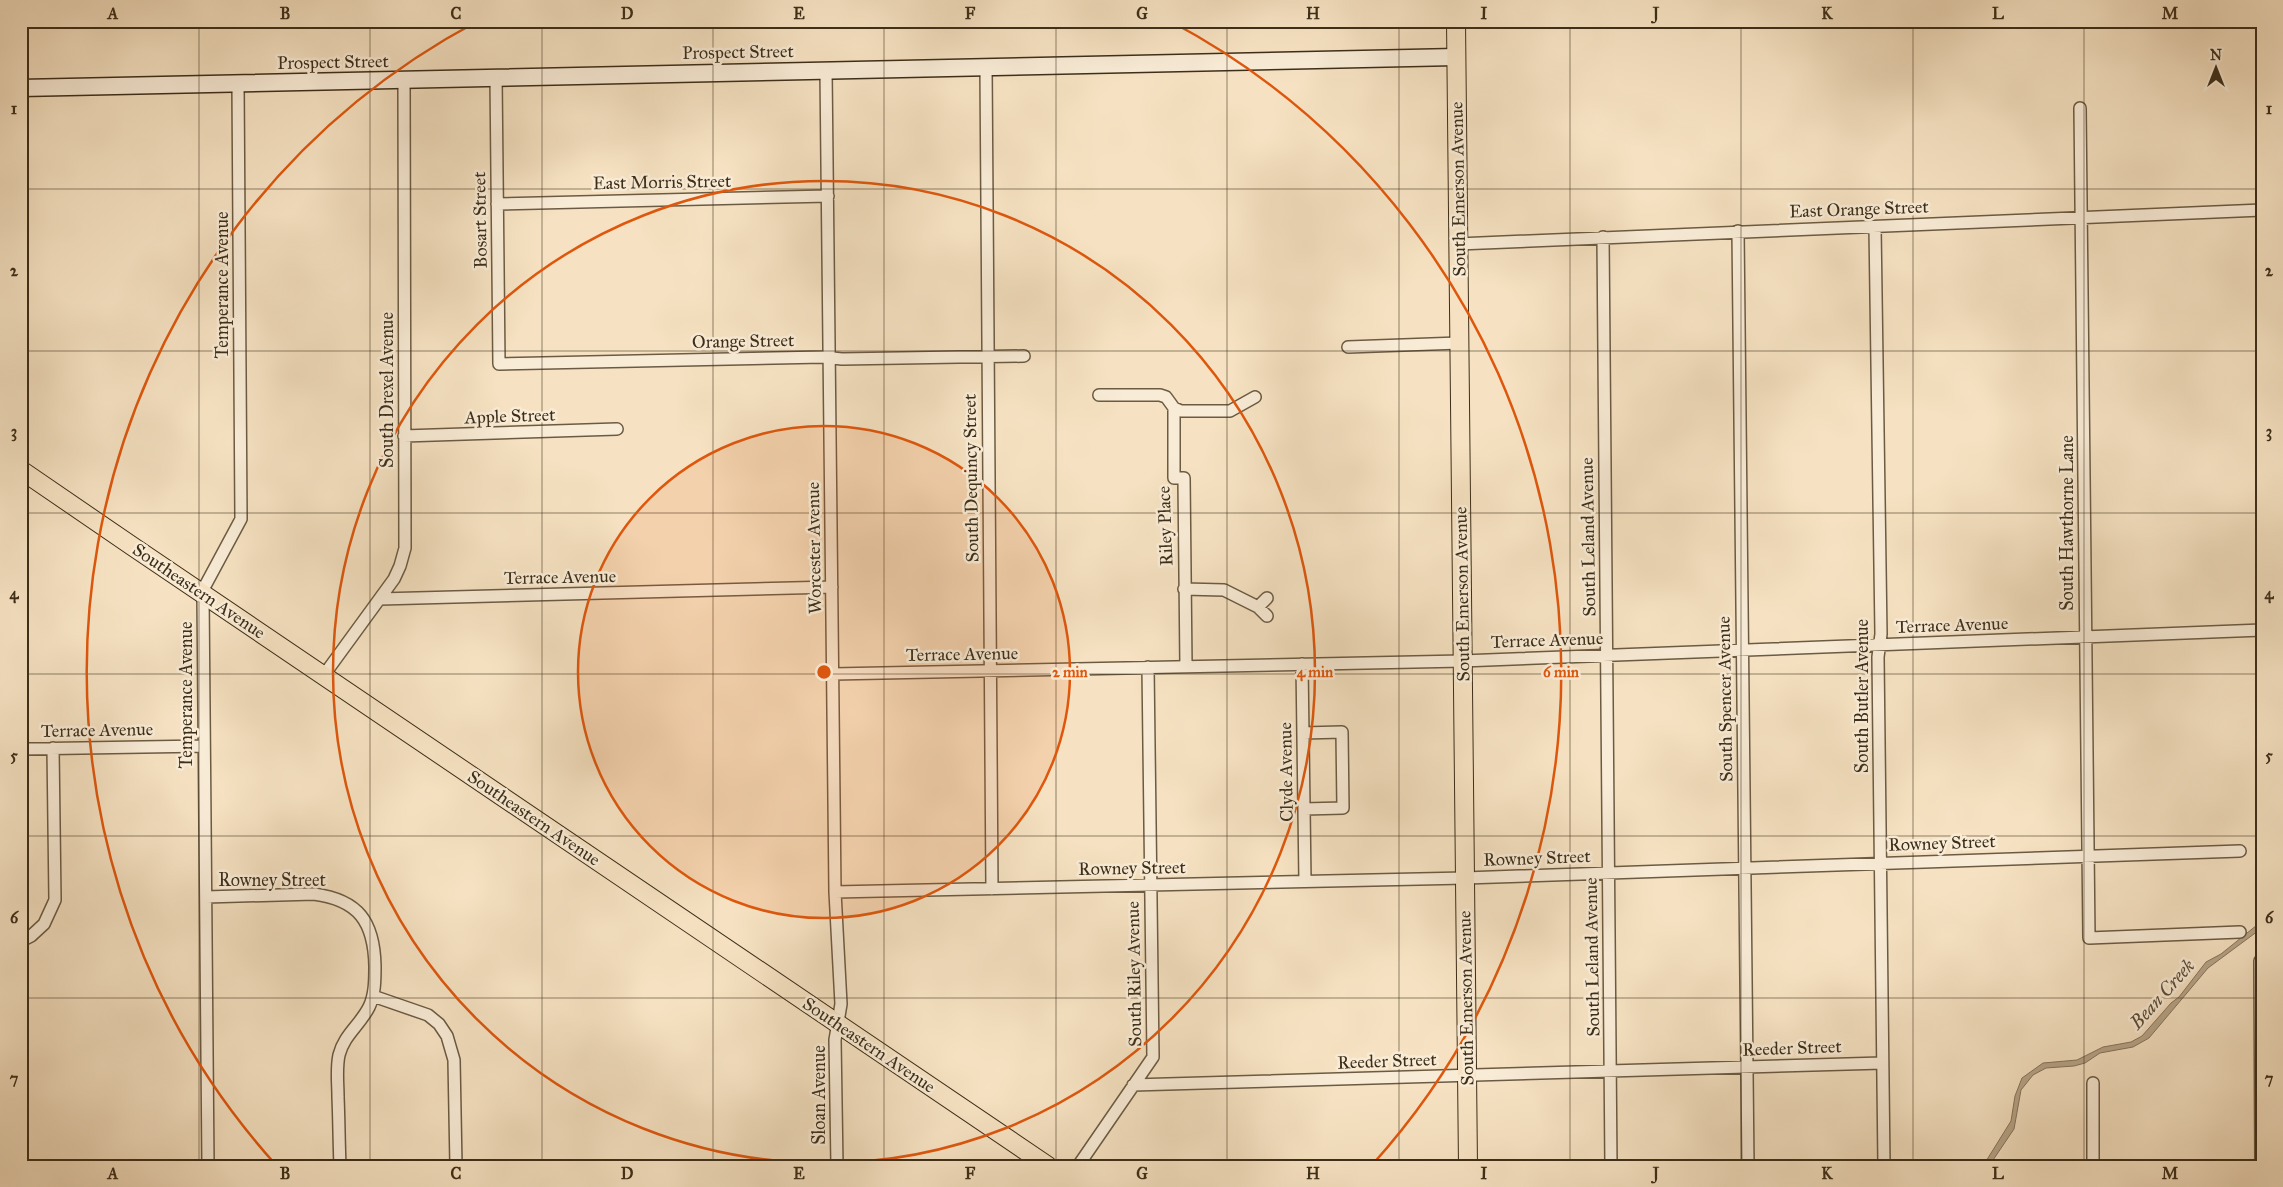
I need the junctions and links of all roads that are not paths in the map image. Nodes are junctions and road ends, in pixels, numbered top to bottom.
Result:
1 (1456, 21) edge
2 (1456, 57) junction
3 (986, 67) junction
4 (826, 71) junction
5 (496, 77) junction
6 (404, 80) junction
7 (238, 84) junction
8 (21, 88) edge
9 (2080, 108) dead end
10 (828, 196) junction
11 (497, 204) junction
12 (2262, 210) edge
13 (2082, 218) junction
14 (1875, 226) junction
15 (1738, 231) junction
16 (1603, 237) junction
17 (1458, 244) junction
18 (1459, 343) junction
19 (1348, 347) dead end
20 (987, 356) junction
21 (1024, 356) dead end
22 (830, 358) junction
23 (499, 364) joint
24 (1099, 395) dead end
25 (1255, 398) dead end
26 (1174, 408) junction
27 (617, 429) dead end
28 (404, 436) junction
29 (21, 470) edge
30 (832, 587) junction
31 (1184, 589) junction
32 (203, 595) junction
33 (1267, 598) dead end
34 (380, 599) junction
35 (1258, 607) junction
36 (1267, 616) dead end
37 (2262, 630) edge
38 (2085, 638) junction
39 (1879, 645) junction
40 (1742, 650) junction
41 (1607, 655) junction
42 (1462, 661) junction
43 (1302, 664) junction
44 (1186, 666) junction
45 (1148, 667) junction
46 (990, 670) junction
47 (833, 674) junction
48 (324, 675) junction
49 (1303, 733) junction
50 (204, 746) junction
51 (53, 748) junction
52 (21, 749) edge
53 (1304, 809) junction
54 (2240, 851) dead end
55 (2088, 856) junction
56 (1880, 863) junction
57 (1745, 868) junction
58 (1609, 872) junction
59 (1465, 878) junction
60 (1305, 881) junction
61 (1150, 885) junction
62 (992, 889) junction
63 (835, 892) junction
64 (206, 897) junction
65 (2240, 932) dead end
66 (21, 940) edge
67 (2260, 961) dead end
68 (373, 996) junction
69 (838, 1024) junction
70 (1882, 1063) junction
71 (1747, 1067) junction
72 (1611, 1071) junction
73 (1467, 1076) junction
74 (2093, 1083) dead end
75 (1133, 1085) junction
76 (208, 1166) edge
77 (340, 1166) edge
78 (456, 1166) edge
79 (836, 1166) edge
80 (1048, 1166) edge
81 (1078, 1166) edge
82 (1468, 1166) edge
83 (1611, 1166) edge
84 (1748, 1166) edge
85 (1884, 1166) edge
86 (2093, 1166) edge
87 (2261, 1166) edge

1 - 2 main road, South Emerson Avenue
2 - 3 main road, Prospect Street
2 - 17 main road, South Emerson Avenue
3 - 4 main road, Prospect Street
3 - 20 street, South Dequincy Street
4 - 5 main road, Prospect Street
4 - 10 street, Worcester Avenue
5 - 6 main road, Prospect Street
5 - 11 street, Bosart Street
6 - 7 main road, Prospect Street
6 - 28 street, South Drexel Avenue
7 - 8 main road, Prospect Street
7 - 32 street, Temperance Avenue
9 - 13 street, South Hawthorne Lane
10 - 11 street, East Morris Street
10 - 22 street, Worcester Avenue
11 - 23 street, Bosart Street
12 - 13 street, East Orange Street
13 - 14 street, East Orange Street
13 - 38 street, South Hawthorne Lane
14 - 15 street, East Orange Street
14 - 39 street, South Butler Avenue
15 - 16 street, East Orange Street
15 - 40 street, South Spencer Avenue
16 - 17 street, East Orange Street
16 - 41 street, South Leland Avenue
17 - 18 main road, South Emerson Avenue
18 - 19 street
18 - 42 main road, South Emerson Avenue
20 - 21 street, Orange Street
20 - 22 street, Orange Street
20 - 46 street, South Dequincy Street
22 - 23 street, Orange Street
22 - 30 street, Worcester Avenue
24 - 26 street
25 - 26 street
26 - 31 street, Riley Place
27 - 28 street, Apple Street
28 - 34 street, South Drexel Avenue
29 - 32 main road, Southeastern Avenue
30 - 34 street, Terrace Avenue
30 - 47 street, Worcester Avenue
31 - 35 street, Riley Place
31 - 44 street, Riley Place
32 - 48 main road, Southeastern Avenue
32 - 50 street, Temperance Avenue
33 - 35 street
34 - 48 street, South Drexel Avenue
35 - 36 street, Riley Place
37 - 38 street, Terrace Avenue
38 - 39 street, Terrace Avenue
38 - 55 street, South Hawthorne Lane
39 - 40 street, Terrace Avenue
39 - 56 street, South Butler Avenue
40 - 41 street, Terrace Avenue
40 - 57 street, South Spencer Avenue
41 - 42 street, Terrace Avenue
41 - 58 street, South Leland Avenue
42 - 43 street, Terrace Avenue
42 - 59 main road, South Emerson Avenue
43 - 44 street, Terrace Avenue
43 - 49 street, Clyde Avenue
44 - 45 street, Terrace Avenue
45 - 46 street, Terrace Avenue
45 - 61 street, South Riley Avenue
46 - 47 street, Terrace Avenue
46 - 62 street, South Dequincy Street
47 - 63 street, Worcester Avenue
48 - 69 main road, Southeastern Avenue
49 - 53 street, Clyde Avenue
49 - 53 street
50 - 51 street, Terrace Avenue
50 - 64 street, Temperance Avenue
51 - 52 street, Terrace Avenue
51 - 66 street
53 - 60 street, Clyde Avenue
54 - 55 street, Rowney Street
55 - 56 street, Rowney Street
55 - 65 street, South Hawthorne Lane
56 - 57 street, Rowney Street
56 - 70 street, South Butler Avenue
57 - 58 street, Rowney Street
57 - 71 street, South Spencer Avenue
58 - 59 street, Rowney Street
58 - 72 street, South Leland Avenue
59 - 60 street, Rowney Street
59 - 73 main road, South Emerson Avenue
60 - 61 street, Rowney Street
61 - 62 street, Rowney Street
61 - 75 street, South Riley Avenue
62 - 63 street, Rowney Street
63 - 69 street, Worcester Avenue
64 - 68 street, Rowney Street
64 - 76 street, Temperance Avenue
67 - 87 street
68 - 77 street
68 - 78 street
69 - 79 street, Sloan Avenue
69 - 80 main road, Southeastern Avenue
70 - 71 street, Reeder Street
70 - 85 street, South Butler Avenue
71 - 72 street, Reeder Street
71 - 84 street, South Spencer Avenue
72 - 73 street, Reeder Street
72 - 83 street, South Leland Avenue
73 - 75 street, Reeder Street
73 - 82 main road, South Emerson Avenue
74 - 86 street
75 - 81 street, South Riley Avenue

